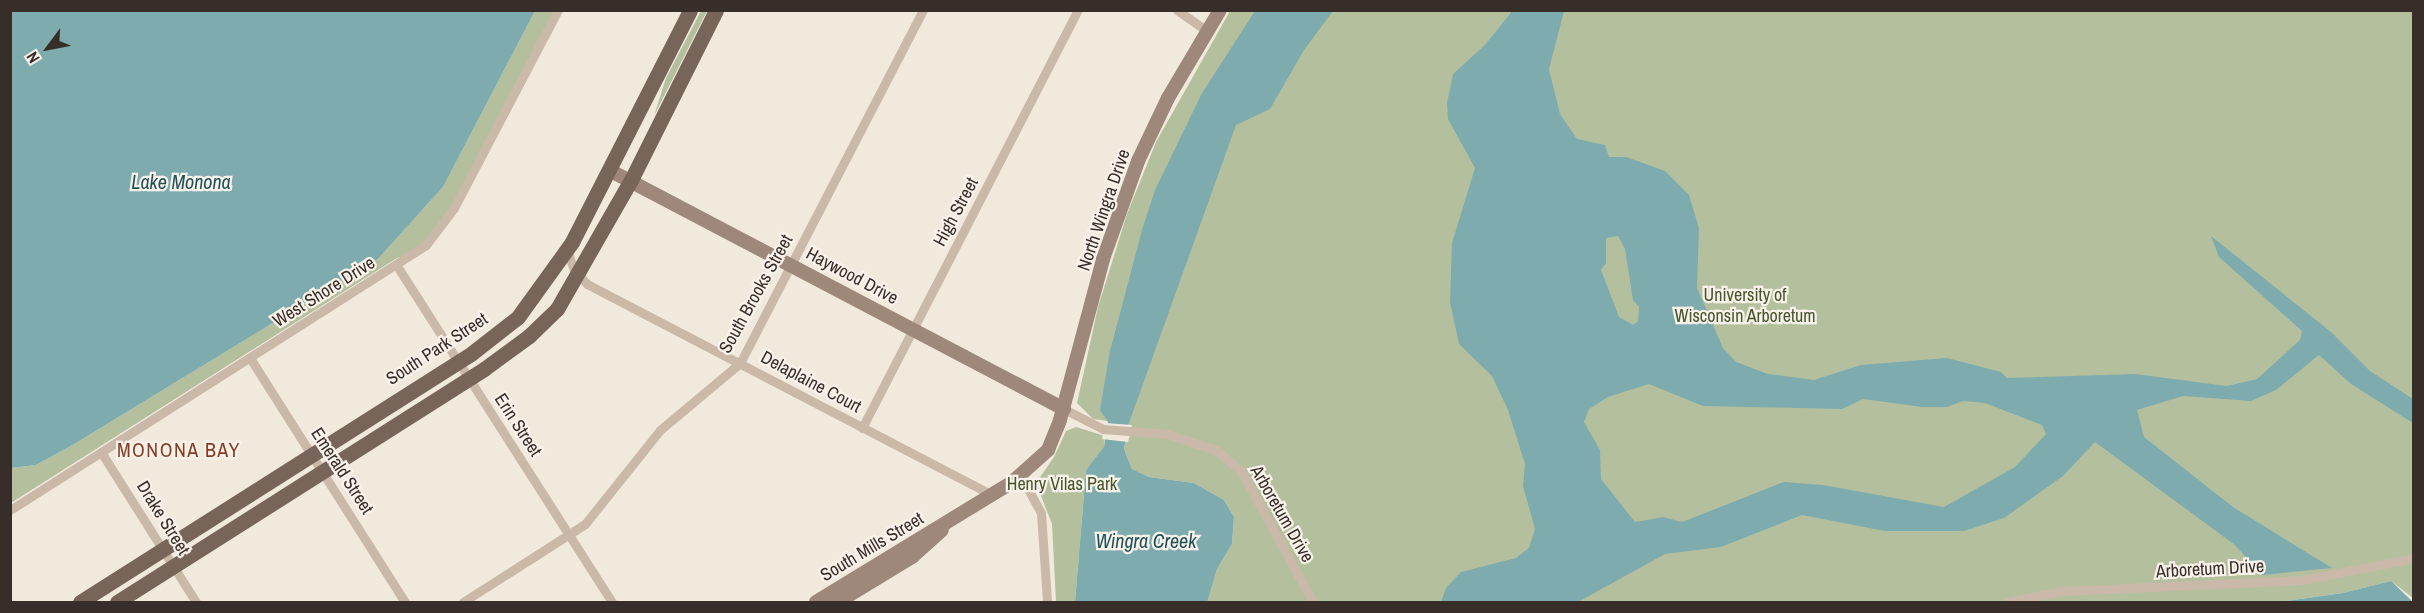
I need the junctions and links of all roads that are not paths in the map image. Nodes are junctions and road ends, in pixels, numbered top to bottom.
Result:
1 (558, 10) edge
2 (690, 10) edge
3 (717, 10) edge
4 (923, 10) edge
5 (1078, 10) edge
6 (1177, 10) edge
7 (1220, 10) edge
8 (1207, 31) junction
9 (609, 170) junction
10 (631, 180) junction
11 (567, 250) junction
12 (791, 265) junction
13 (397, 266) junction
14 (578, 277) junction
15 (914, 329) junction
16 (250, 358) junction
17 (458, 361) junction
18 (740, 363) junction
19 (469, 378) junction
20 (1064, 409) junction
21 (1076, 418) joint
22 (862, 428) junction
23 (1054, 436) joint
24 (101, 452) junction
25 (311, 454) junction
26 (323, 472) junction
27 (1021, 476) junction
28 (992, 495) junction
29 (10, 510) edge
30 (948, 523) junction
31 (569, 535) junction
32 (162, 549) junction
33 (2414, 558) edge
34 (174, 567) junction
35 (80, 603) edge
36 (117, 603) edge
37 (196, 603) edge
38 (405, 603) edge
39 (463, 603) edge
40 (612, 603) edge
41 (816, 603) edge
42 (838, 603) edge
43 (1047, 603) edge
44 (1313, 603) edge
45 (2007, 603) edge

1 - 13 street, West Shore Drive
2 - 9 main road, South Park Street
3 - 10 main road
4 - 12 street, South Brooks Street
5 - 15 street, High Street
6 - 8 street
7 - 8 street, North Wingra Drive
8 - 20 street, North Wingra Drive
9 - 10 street, Haywood Drive
9 - 11 main road, South Park Street
10 - 12 street, Haywood Drive
10 - 14 main road
11 - 14 street
11 - 17 main road, South Park Street
12 - 15 street, Haywood Drive
12 - 18 street, South Brooks Street
13 - 16 street, West Shore Drive
13 - 17 street, Erin Street
14 - 18 street, Delaplaine Court
14 - 19 main road
15 - 20 street, Haywood Drive
15 - 22 street, High Street
16 - 24 street, West Shore Drive
16 - 25 street, Emerald Street
17 - 19 street, Erin Street
17 - 25 main road, South Park Street
18 - 22 street, Delaplaine Court
18 - 31 street, South Brooks Street
19 - 26 main road
19 - 31 street, Erin Street
20 - 21 street, Haywood Drive
20 - 23 street, North Wingra Drive
21 - 44 street, Arboretum Drive
22 - 28 street, Delaplaine Court
23 - 27 street, South Mills Street
24 - 29 street, West Shore Drive
24 - 32 street, Drake Street
25 - 26 street, Emerald Street
25 - 32 main road, South Park Street
26 - 34 main road
26 - 38 street, Emerald Street
27 - 28 street, South Mills Street
27 - 43 street
28 - 30 street, South Mills Street
30 - 41 street, South Mills Street
30 - 42 street, South Mills Street
31 - 39 street, South Brooks Street
31 - 40 street, Erin Street
32 - 34 street, Drake Street
32 - 35 main road, South Park Street
33 - 45 street, Arboretum Drive
34 - 36 main road
34 - 37 street, Drake Street

